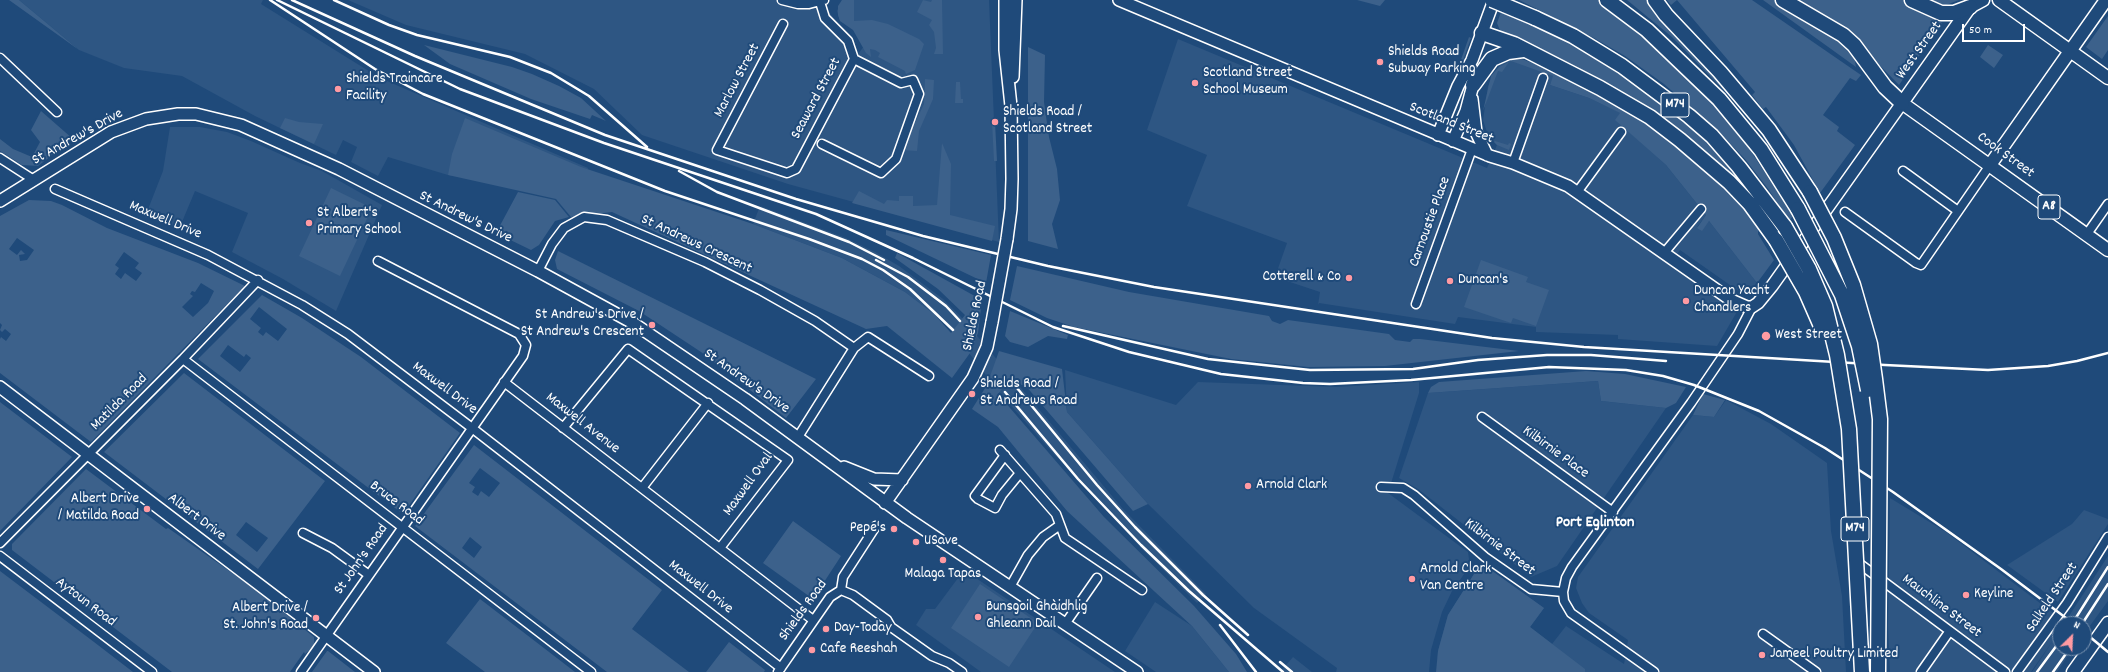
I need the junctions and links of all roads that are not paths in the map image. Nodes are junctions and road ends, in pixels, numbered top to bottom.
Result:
1 (782, 0) edge
2 (999, 0) edge
3 (1005, 0) edge
4 (1016, 0) edge
5 (1021, 0) edge
6 (1119, 0) edge
7 (1493, 0) edge
8 (1607, 0) edge
9 (1655, 0) edge
10 (1784, 0) edge
11 (1912, 0) edge
12 (1983, 0) edge
13 (1999, 0) edge
14 (2106, 0) edge
15 (822, 1) edge
16 (1973, 2) edge
17 (1015, 13) junction
18 (1004, 23) junction
19 (783, 24) dead end
20 (1482, 33) junction
21 (1523, 50) junction
22 (2069, 51) junction
23 (0, 58) edge
24 (854, 59) junction
25 (1472, 60) junction
26 (1543, 78) dead end
27 (2108, 78) edge
28 (1472, 88) junction
29 (1902, 103) junction
30 (1011, 106) junction
31 (57, 112) dead end
32 (1621, 132) dead end
33 (1438, 135) junction
34 (1453, 141) junction
35 (822, 144) dead end
36 (1472, 149) junction
37 (1487, 155) junction
38 (0, 158) edge
39 (1513, 163) junction
40 (1990, 165) junction
41 (796, 170) joint
42 (1903, 171) dead end
43 (34, 180) junction
44 (55, 189) dead end
45 (1578, 191) junction
46 (0, 201) edge
47 (2108, 204) edge
48 (1700, 208) dead end
49 (1958, 211) junction
50 (1845, 212) dead end
51 (2087, 234) junction
52 (2108, 250) edge
53 (1664, 253) junction
54 (378, 261) dead end
55 (538, 271) junction
56 (258, 280) junction
57 (1416, 304) dead end
58 (1752, 307) junction
59 (854, 348) junction
60 (183, 359) junction
61 (929, 376) dead end
62 (504, 382) junction
63 (0, 387) edge
64 (1842, 387) junction
65 (708, 403) junction
66 (1482, 417) dead end
67 (472, 428) junction
68 (563, 428) junction
69 (798, 437) junction
70 (88, 454) junction
71 (826, 458) junction
72 (1878, 460) junction
73 (1020, 473) junction
74 (902, 480) junction
75 (1381, 487) dead end
76 (642, 488) junction
77 (885, 503) junction
78 (1612, 512) junction
79 (1060, 525) junction
80 (876, 526) dead end
81 (402, 527) junction
82 (303, 533) dead end
83 (2108, 537) edge
84 (0, 543) edge
85 (720, 548) junction
86 (0, 556) edge
87 (1860, 564) dead end
88 (369, 575) junction
89 (1097, 578) dead end
90 (1010, 588) junction
91 (841, 590) junction
92 (1142, 590) dead end
93 (1563, 592) junction
94 (813, 620) junction
95 (2108, 623) edge
96 (1065, 624) junction
97 (1949, 632) junction
98 (1763, 634) dead end
99 (326, 636) junction
100 (779, 671) edge
101 (152, 672) edge
102 (301, 672) edge
103 (374, 672) edge
104 (591, 672) edge
105 (962, 672) edge
106 (1138, 672) edge
107 (1654, 672) edge
108 (1816, 672) edge
109 (1862, 672) edge
110 (1878, 672) edge
111 (1921, 672) edge
112 (2005, 672) edge
113 (2017, 672) edge
114 (2073, 672) edge

1 - 15 street
2 - 18 street
3 - 18 street, Shields Road
4 - 17 street, Shields Road
5 - 17 street
6 - 33 street, Scotland Street
7 - 20 street
7 - 64 highway, M74, bridge
8 - 72 highway, M74, bridge
9 - 72 highway, M74, bridge
10 - 29 highway
11 - 16 highway
12 - 16 main road
13 - 22 main road
14 - 22 main road
15 - 24 street, Seaward Street
16 - 29 main road, West Street
17 - 30 street, Shields Road
18 - 30 street, Shields Road
19 - 41 street, Marlow Street
20 - 21 highway, M74
20 - 25 street
21 - 28 highway
21 - 64 highway, M74, bridge
22 - 27 main road
22 - 40 main road
23 - 31 street
24 - 35 street
24 - 41 street, Seaward Street
25 - 28 street
25 - 33 street
26 - 39 street
28 - 34 street
28 - 37 street
29 - 40 main road, Cook Street / A8
29 - 58 street, West Street
30 - 74 street, Shields Road, bridge
32 - 45 street
33 - 34 street, Scotland Street
34 - 36 street, Scotland Street
36 - 37 street, Scotland Street
36 - 57 street, Carnoustie Place
37 - 39 street, Scotland Street
38 - 43 street
39 - 45 street, Scotland Street
40 - 49 street
40 - 51 main road, Cook Street / A8
42 - 49 street
43 - 46 street, St Andrew's Drive
43 - 55 street, St Andrew's Drive
44 - 56 street, Maxwell Drive
45 - 53 street, Scotland Street
47 - 51 street
48 - 53 street
49 - 50 street
51 - 52 main road, Cook Street / A8
53 - 58 street, Scotland Street
54 - 62 street, St John's Road
55 - 59 street, St Andrews Crescent
55 - 69 street, St Andrew's Drive
56 - 60 street, Matilda Road
56 - 67 street, Maxwell Drive
58 - 78 street, West Street
59 - 61 street
59 - 69 street
60 - 70 street, Matilda Road
60 - 81 street, Bruce Road
62 - 67 street, St John's Road
62 - 68 street, Maxwell Avenue
63 - 70 street, Albert Drive
64 - 109 highway, M74, bridge
65 - 68 street
65 - 76 street
65 - 85 street, Maxwell Oval
66 - 78 street, Kilbirnie Place
67 - 81 street, St John's Road
67 - 100 street, Maxwell Drive
68 - 76 street, Maxwell Avenue
69 - 71 street, St Andrew's Drive
70 - 84 street, Matilda Road
70 - 99 street, Albert Drive
71 - 74 street
71 - 77 street, St Andrew's Drive
72 - 110 highway, M74, bridge
73 - 73 street
73 - 79 street
74 - 77 street, Shields Road
75 - 93 street, Kilbirnie Street
76 - 85 street, Maxwell Avenue
77 - 90 street, St Andrew's Drive
78 - 93 street, West Street
79 - 90 street
79 - 92 street
80 - 91 street, Shields Road
81 - 88 street, St John's Road
81 - 104 street, Bruce Road
82 - 88 street
83 - 113 street, Salkeld Street
85 - 94 street, Maxwell Avenue
86 - 101 street, Aytoun Road
87 - 97 street, Mauchline Street
88 - 99 street, St John's Road
89 - 96 street
90 - 96 street, St Andrew's Drive
91 - 94 street, Shields Road
91 - 105 street
93 - 107 street
94 - 100 street, Shields Road
95 - 114 main road
96 - 106 street, St Andrew's Drive
97 - 111 street
97 - 112 street, Mauchline Street
98 - 108 street
99 - 102 street, St John's Road
99 - 103 street, Albert Drive

